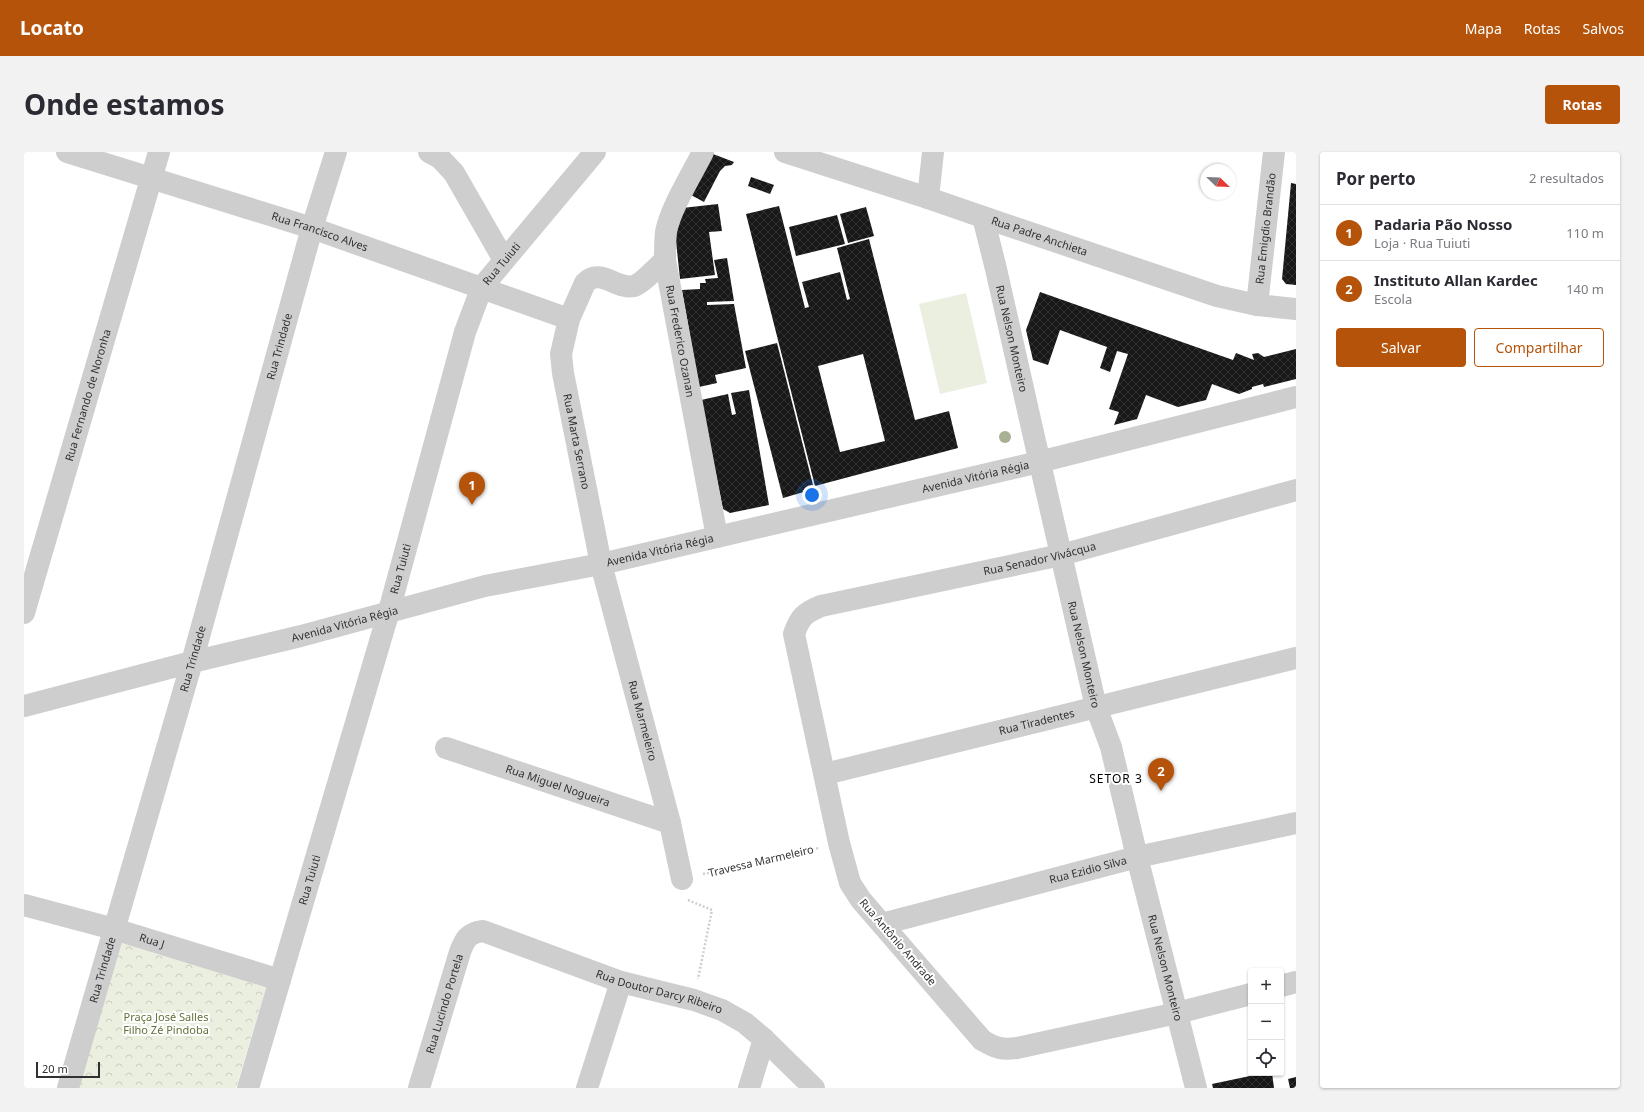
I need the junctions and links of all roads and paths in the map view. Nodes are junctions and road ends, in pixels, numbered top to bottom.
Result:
1 (67, 152) edge
2 (159, 152) edge
3 (336, 152) edge
4 (429, 152) edge
5 (595, 152) edge
6 (703, 152) edge
7 (785, 152) edge
8 (933, 152) edge
9 (1274, 152) edge
10 (151, 178) junction
11 (928, 198) junction
12 (983, 217) junction
13 (312, 228) junction
14 (504, 260) junction
15 (665, 260) junction
16 (482, 287) junction
17 (1257, 305) junction
18 (1296, 309) edge
19 (569, 318) junction
20 (1296, 397) edge
21 (1039, 462) junction
22 (1296, 490) edge
23 (717, 537) junction
24 (1061, 555) junction
25 (601, 564) junction
26 (389, 611) junction
27 (24, 613) edge
28 (794, 634) joint
29 (1296, 658) edge
30 (192, 662) junction
31 (24, 706) edge
32 (1096, 707) junction
33 (446, 748) dead end
34 (825, 774) junction
35 (670, 823) junction
36 (1296, 823) edge
37 (839, 843) junction
38 (1137, 857) junction
39 (682, 879) junction
40 (24, 905) edge
41 (882, 924) junction
42 (114, 929) junction
43 (483, 931) joint
44 (280, 980) junction
45 (621, 982) junction
46 (1296, 982) edge
47 (1284, 985) edge
48 (1248, 995) edge
49 (694, 1000) junction
50 (1178, 1012) junction
51 (764, 1039) junction
52 (68, 1088) edge
53 (248, 1088) edge
54 (419, 1088) edge
55 (587, 1088) edge
56 (749, 1088) edge
57 (814, 1088) edge
58 (1196, 1088) edge

1 - 10 street, Rua Francisco Alves
2 - 10 street, Rua Fernando de Noronha
3 - 13 street, Rua Trindade
4 - 14 street
5 - 14 street, Rua Tuiuti
6 - 15 street, Rua Frederico Ozanan
7 - 11 street, Rua Padre Anchieta
8 - 11 street
9 - 17 street, Rua Emigdio Brandão
10 - 13 street, Rua Francisco Alves
10 - 27 street, Rua Fernando de Noronha
11 - 12 street, Rua Padre Anchieta
12 - 17 street, Rua Padre Anchieta
12 - 21 street, Rua Nelson Monteiro
13 - 16 street, Rua Francisco Alves
13 - 30 street, Rua Trindade
14 - 16 street, Rua Tuiuti
15 - 19 street, Rua Marta Serrano
15 - 23 street, Rua Frederico Ozanan
16 - 19 street, Rua Francisco Alves
16 - 26 street, Rua Tuiuti
17 - 18 street, Rua Padre Anchieta
19 - 25 street, Rua Marta Serrano
20 - 21 street, Avenida Vitória Régia
21 - 23 street, Avenida Vitória Régia
21 - 24 street, Rua Nelson Monteiro
22 - 24 street, Rua Senador Vivácqua
23 - 25 street, Avenida Vitória Régia
24 - 28 street, Rua Senador Vivácqua
24 - 32 street, Rua Nelson Monteiro
25 - 26 street, Avenida Vitória Régia
25 - 35 street, Rua Marmeleiro
26 - 30 street, Avenida Vitória Régia
26 - 44 street, Rua Tuiuti
28 - 34 street, Rua Antônio Andrade
29 - 32 street, Rua Tiradentes
30 - 31 street, Avenida Vitória Régia
30 - 42 street, Rua Trindade
32 - 34 street, Rua Tiradentes
32 - 38 street, Rua Nelson Monteiro
33 - 35 street, Rua Miguel Nogueira
34 - 37 street, Rua Antônio Andrade
35 - 39 street, Rua Marmeleiro
36 - 38 street, Rua Ezidio Silva
37 - 39 path, Travessa Marmeleiro
37 - 41 street, Rua Antônio Andrade
38 - 41 street, Rua Ezidio Silva
38 - 50 street, Rua Nelson Monteiro
39 - 49 path
40 - 42 street, Rua J
41 - 50 street, Rua Antônio Andrade
42 - 44 street, Rua J
42 - 52 street, Rua Trindade
43 - 45 street, Rua Doutor Darcy Ribeiro
43 - 54 street, Rua Lucindo Portela
44 - 53 street, Rua Tuiuti
45 - 49 street, Rua Doutor Darcy Ribeiro
45 - 55 street
46 - 47 street
48 - 50 street, Rua Antônio Andrade
49 - 51 street, Rua Doutor Darcy Ribeiro
50 - 58 street, Rua Nelson Monteiro
51 - 56 street
51 - 57 street, Rua Doutor Darcy Ribeiro

